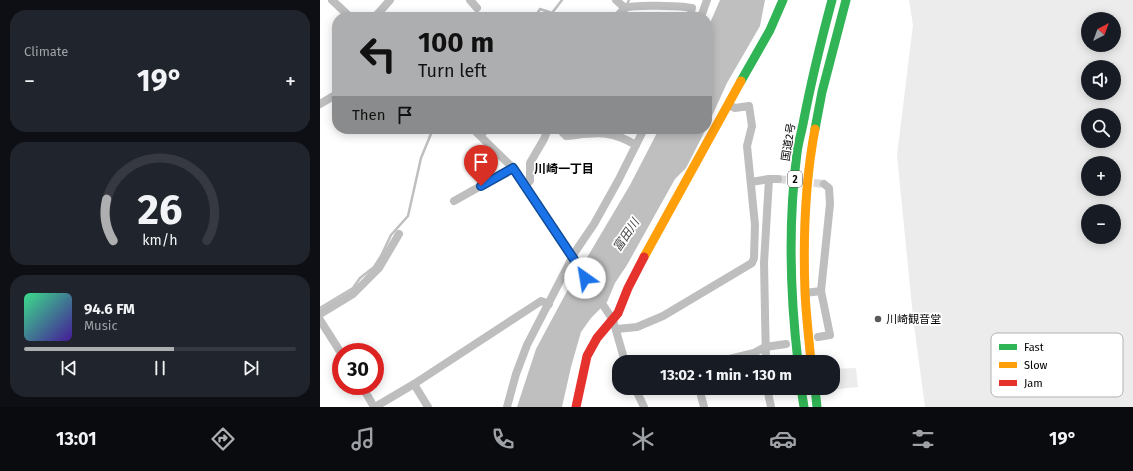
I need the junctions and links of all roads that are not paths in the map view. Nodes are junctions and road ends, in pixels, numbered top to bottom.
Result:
1 (332, 0) edge
2 (390, 0) edge
3 (470, 0) edge
4 (616, 0) edge
5 (706, 0) edge
6 (783, 0) edge
7 (832, 0) edge
8 (846, 0) edge
9 (477, 8) dead end
10 (625, 8) junction
11 (345, 12) edge
12 (379, 12) edge
13 (621, 12) edge
14 (691, 12) edge
15 (702, 12) edge
16 (332, 97) edge
17 (320, 104) edge
18 (728, 105) junction
19 (546, 134) edge
20 (564, 134) edge
21 (583, 134) edge
22 (608, 134) edge
23 (642, 134) edge
24 (712, 134) edge
25 (712, 134) edge
26 (480, 135) edge
27 (636, 145) junction
28 (513, 168) junction
29 (770, 179) junction
30 (778, 179) tunnel mouth
31 (751, 182) junction
32 (824, 184) dead end
33 (525, 186) junction
34 (454, 201) dead end
35 (399, 234) dead end
36 (573, 258) junction
37 (821, 291) junction
38 (805, 293) junction
39 (549, 304) junction
40 (320, 314) edge
41 (611, 317) junction
42 (320, 320) edge
43 (617, 330) junction
44 (818, 337) dead end
45 (335, 343) edge
46 (786, 344) dead end
47 (765, 347) junction
48 (622, 355) edge
49 (743, 355) edge
50 (766, 355) edge
51 (797, 355) edge
52 (810, 355) edge
53 (414, 384) junction
54 (368, 395) edge
55 (638, 395) edge
56 (701, 395) edge
57 (768, 395) edge
58 (802, 395) edge
59 (815, 395) edge
60 (375, 407) edge
61 (428, 407) edge
62 (507, 407) edge
63 (576, 407) edge
64 (644, 407) edge
65 (704, 407) edge
66 (771, 407) edge
67 (804, 407) edge
68 (817, 407) edge

1 - 11 street
2 - 12 street
3 - 9 street
4 - 10 street
5 - 15 street
6 - 18 main road
7 - 51 main road, 国道2号 / 2
8 - 38 main road, 2
10 - 13 street
10 - 14 street
16 - 17 street
18 - 25 main road
18 - 31 street
19 - 33 street
20 - 21 street
22 - 27 street
23 - 27 street
24 - 41 main road
26 - 28 street
27 - 36 street
28 - 33 street
28 - 34 street
29 - 30 street
29 - 31 street
29 - 47 street
31 - 43 street
32 - 37 street
33 - 36 street
35 - 40 street
36 - 39 street
36 - 41 street
37 - 38 street
37 - 44 street
38 - 52 main road, 2
39 - 53 street
39 - 62 street
41 - 43 street
41 - 63 main road
42 - 45 street
43 - 48 street
46 - 47 street
47 - 49 street
47 - 50 street
53 - 60 street
53 - 61 street
54 - 60 street
55 - 64 street
56 - 65 street
57 - 66 street
58 - 67 main road
59 - 68 main road

